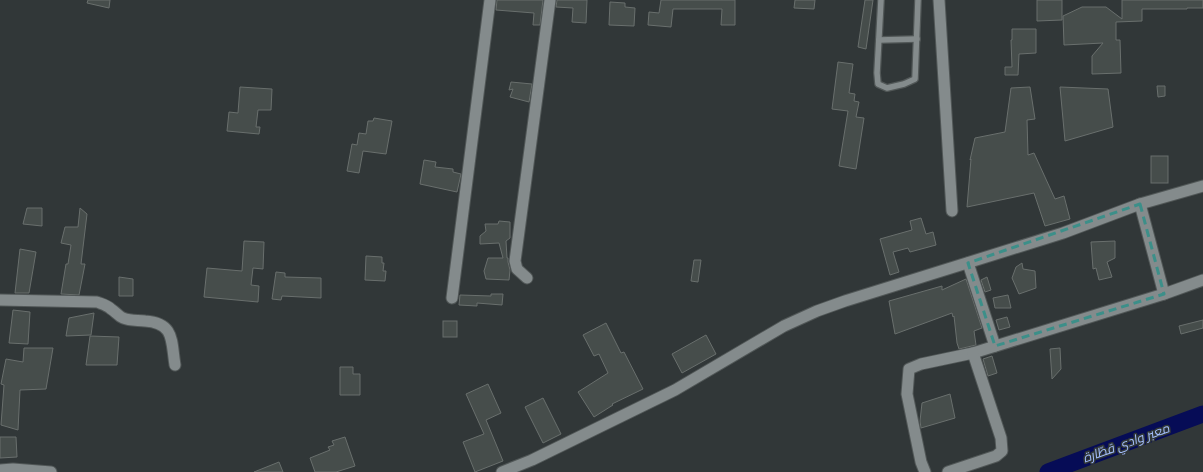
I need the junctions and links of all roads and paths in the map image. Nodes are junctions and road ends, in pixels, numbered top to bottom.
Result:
1 (490, 0) edge
2 (550, 0) edge
3 (881, 0) edge
4 (918, 0) edge
5 (939, 0) edge
6 (916, 39) junction
7 (879, 40) junction
8 (1203, 186) edge
9 (1140, 204) junction
10 (952, 210) dead end
11 (968, 263) junction
12 (527, 278) dead end
13 (1203, 280) edge
14 (1164, 294) junction
15 (452, 298) dead end
16 (0, 300) edge
17 (995, 346) junction
18 (973, 353) junction
19 (175, 366) dead end
20 (0, 470) edge
21 (51, 472) edge
22 (502, 472) edge
23 (925, 472) edge
24 (948, 472) edge

1 - 15 street
2 - 12 street
3 - 7 lane
4 - 6 lane
5 - 10 street
6 - 7 lane
6 - 7 lane
8 - 9 street
9 - 11 street
9 - 14 street
11 - 17 street
11 - 22 street
13 - 14 street
14 - 17 street
16 - 19 street
17 - 18 street
18 - 23 street
18 - 24 street
20 - 21 street

